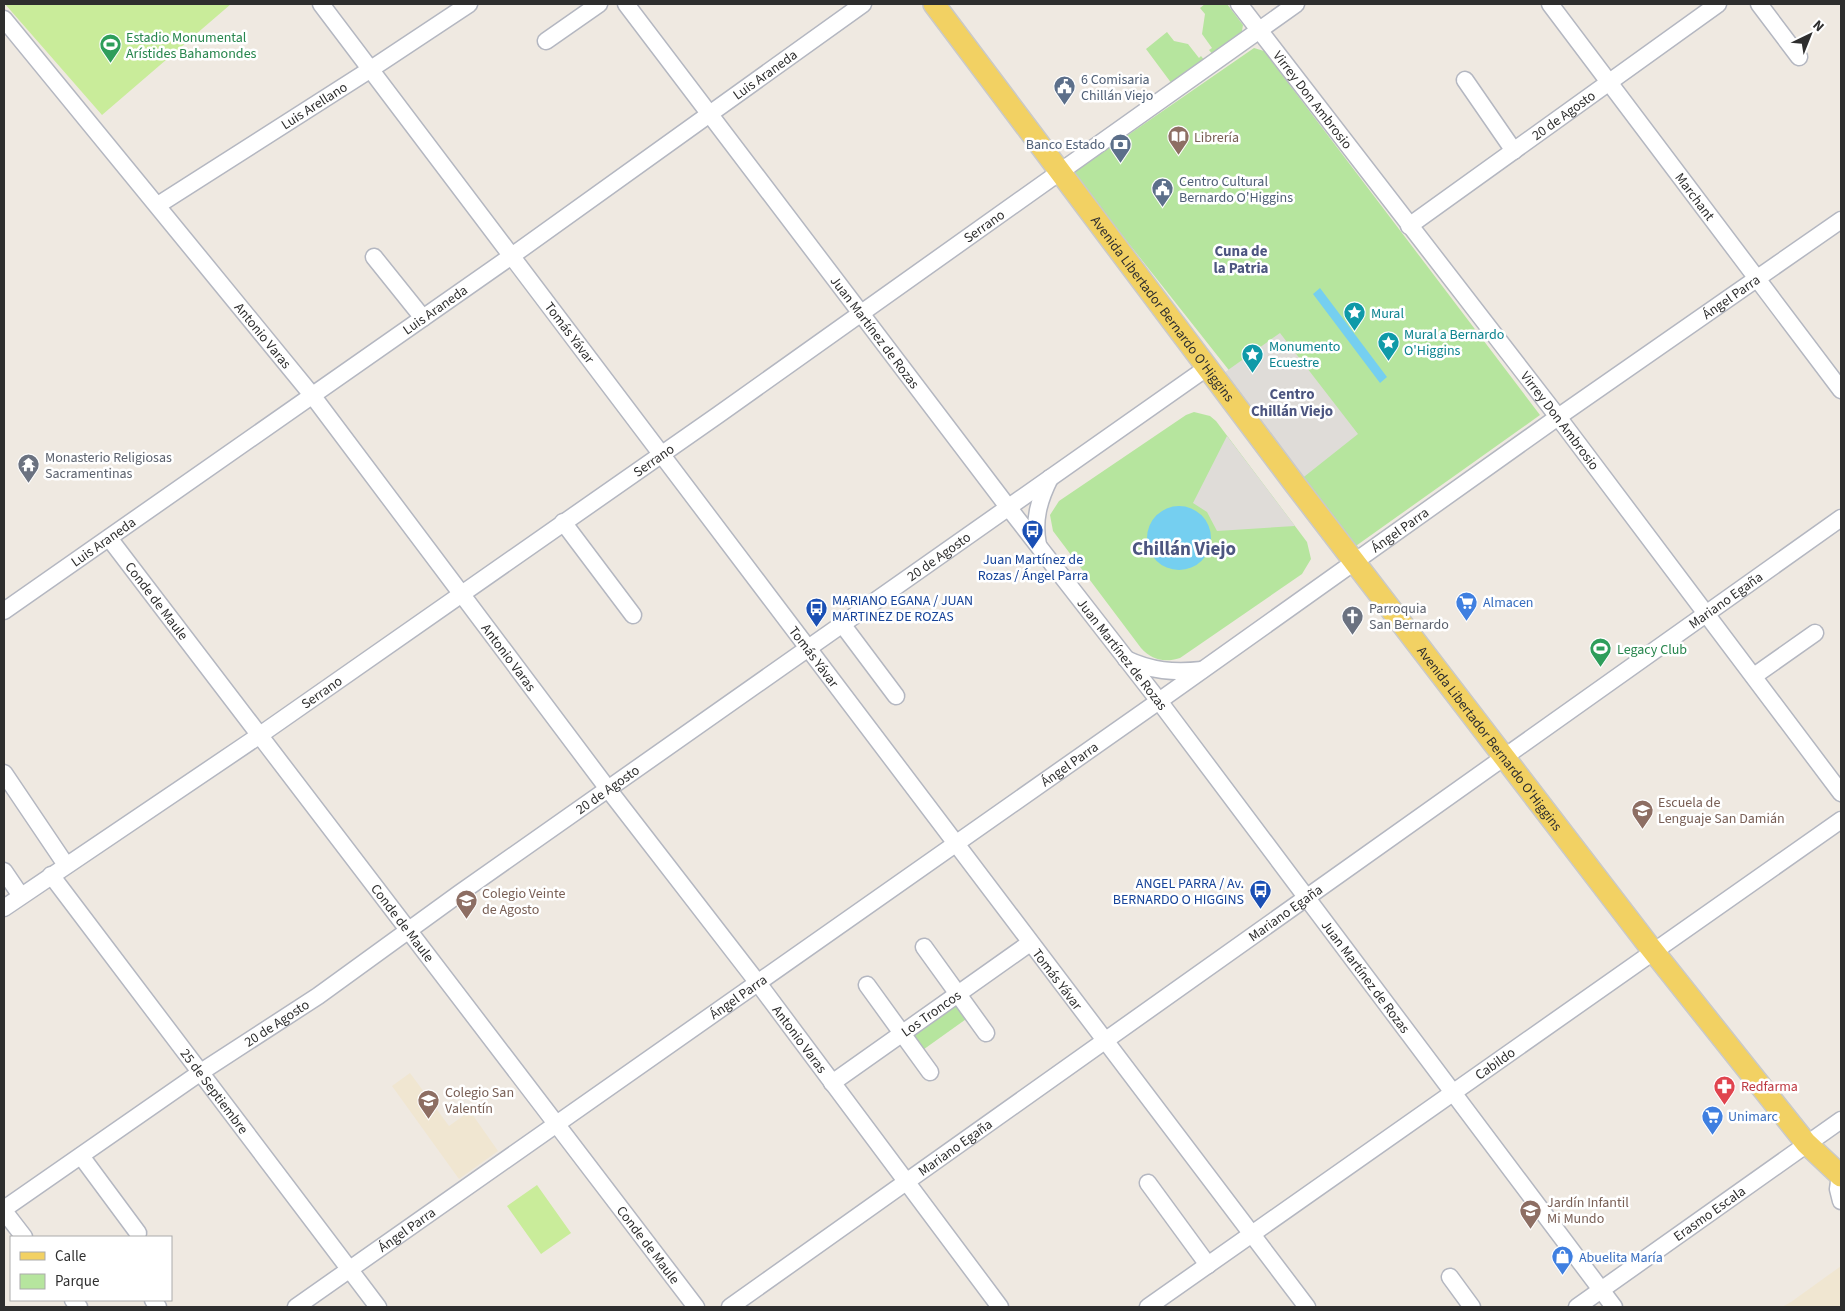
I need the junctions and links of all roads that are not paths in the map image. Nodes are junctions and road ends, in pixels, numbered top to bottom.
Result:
1 (322, 4) edge
2 (469, 4) edge
3 (599, 4) edge
4 (626, 4) edge
5 (863, 4) edge
6 (934, 4) edge
7 (1239, 4) edge
8 (1296, 4) edge
9 (1550, 4) edge
10 (1718, 4) edge
11 (1759, 4) edge
12 (4, 19) edge
13 (1260, 30) junction
14 (546, 41) dead end
15 (1799, 57) dead end
16 (371, 69) junction
17 (1465, 80) dead end
18 (1610, 83) junction
19 (710, 114) junction
20 (1514, 151) junction
21 (1060, 171) junction
22 (158, 205) junction
23 (1841, 220) edge
24 (1409, 226) junction
25 (513, 255) junction
26 (374, 257) dead end
27 (1757, 279) junction
28 (860, 312) junction
29 (422, 318) junction
30 (1208, 367) junction
31 (1841, 390) edge
32 (312, 396) junction
33 (1558, 417) junction
34 (663, 453) junction
35 (1050, 478) junction
36 (1008, 507) junction
37 (1841, 518) edge
38 (563, 522) junction
39 (110, 538) junction
40 (1038, 546) junction
41 (1355, 562) junction
42 (461, 594) junction
43 (4, 612) edge
44 (1708, 613) junction
45 (633, 615) dead end
46 (842, 624) junction
47 (1815, 632) dead end
48 (806, 649) junction
49 (1124, 658) junction
50 (1203, 670) junction
51 (1754, 676) junction
52 (896, 696) dead end
53 (1159, 701) junction
54 (260, 735) junction
55 (1503, 758) junction
56 (4, 773) edge
57 (608, 789) junction
58 (1841, 793) edge
59 (1841, 820) edge
60 (955, 845) junction
61 (66, 865) junction
62 (4, 871) edge
63 (51, 875) junction
64 (21, 896) junction
65 (1307, 898) junction
66 (4, 908) edge
67 (409, 931) junction
68 (1030, 943) junction
69 (924, 947) dead end
70 (1655, 953) junction
71 (758, 983) junction
72 (867, 985) dead end
73 (958, 994) junction
74 (902, 1033) junction
75 (986, 1034) dead end
76 (1105, 1040) junction
77 (201, 1072) junction
78 (930, 1072) dead end
79 (832, 1083) junction
80 (1453, 1093) junction
81 (1841, 1120) edge
82 (556, 1125) junction
83 (1806, 1144) junction
84 (81, 1156) junction
85 (1841, 1175) edge
86 (906, 1182) junction
87 (1148, 1183) dead end
88 (1841, 1201) edge
89 (4, 1210) edge
90 (138, 1233) dead end
91 (1251, 1234) junction
92 (23, 1236) edge
93 (1208, 1265) junction
94 (350, 1270) junction
95 (1450, 1277) dead end
96 (1601, 1291) junction
97 (296, 1307) edge
98 (378, 1307) edge
99 (696, 1307) edge
100 (730, 1307) edge
101 (1000, 1307) edge
102 (1148, 1307) edge
103 (1308, 1307) edge
104 (1472, 1307) edge
105 (1578, 1307) edge
106 (1614, 1307) edge

1 - 16 street, Tomás Yávar
2 - 16 street, Luis Arellano
3 - 14 street
4 - 19 street, Juan Martínez de Rozas
5 - 19 street, Luis Araneda
6 - 21 main road, Avenida Libertador Bernardo O'Higgins
7 - 13 street, Virrey Don Ambrosio
8 - 13 street, Serrano
9 - 18 street, Marchant
10 - 18 street, 20 de Agosto
11 - 15 street
12 - 22 street, Antonio Varas
13 - 21 street, Serrano
13 - 24 street, Virrey Don Ambrosio
16 - 22 street, Luis Arellano
16 - 25 street, Tomás Yávar
17 - 20 street
18 - 20 street, 20 de Agosto
18 - 27 street, Marchant
19 - 25 street, Luis Araneda
19 - 28 street, Juan Martínez de Rozas
20 - 24 street, 20 de Agosto
21 - 28 street, Serrano
21 - 30 main road, Avenida Libertador Bernardo O'Higgins
22 - 32 street, Antonio Varas
23 - 27 street, Ángel Parra
24 - 33 street, Virrey Don Ambrosio
25 - 29 street, Luis Araneda
25 - 34 street, Tomás Yávar
26 - 29 street
27 - 31 street, Marchant
27 - 33 street, Ángel Parra
28 - 34 street, Serrano
28 - 36 street, Juan Martínez de Rozas
29 - 32 street, Luis Araneda
30 - 35 street, 20 de Agosto
30 - 41 main road, Avenida Libertador Bernardo O'Higgins
32 - 39 street, Luis Araneda
32 - 42 street, Antonio Varas
33 - 41 street, Ángel Parra
33 - 44 street, Virrey Don Ambrosio
34 - 38 street, Serrano
34 - 48 street, Tomás Yávar
35 - 36 street, 20 de Agosto
35 - 40 street
36 - 40 street, Juan Martínez de Rozas
36 - 46 street, 20 de Agosto
37 - 44 street, Mariano Egaña
38 - 42 street, Serrano
38 - 45 street
39 - 43 street, Luis Araneda
39 - 54 street, Conde de Maule
40 - 49 street, Juan Martínez de Rozas
41 - 50 street, Ángel Parra
41 - 55 main road, Avenida Libertador Bernardo O'Higgins
42 - 54 street, Serrano
42 - 57 street, Antonio Varas
44 - 51 street, Virrey Don Ambrosio
44 - 55 street, Mariano Egaña
46 - 48 street, 20 de Agosto
46 - 52 street
47 - 51 street
48 - 57 street, 20 de Agosto
48 - 60 street, Tomás Yávar
49 - 50 street
49 - 53 street, Juan Martínez de Rozas
50 - 53 street, Ángel Parra
51 - 58 street, Virrey Don Ambrosio
53 - 60 street, Ángel Parra
53 - 65 street, Juan Martínez de Rozas
54 - 61 street, Serrano
54 - 67 street, Conde de Maule
55 - 65 street, Mariano Egaña
55 - 70 main road, Avenida Libertador Bernardo O'Higgins
56 - 61 street
57 - 67 street, 20 de Agosto
57 - 71 street, Antonio Varas
59 - 70 street, Cabildo
60 - 68 street, Tomás Yávar
60 - 71 street, Ángel Parra
61 - 63 street, Serrano
62 - 64 street
63 - 64 street, Serrano
63 - 77 street, 25 de Septiembre
64 - 66 street, Serrano
65 - 76 street, Mariano Egaña
65 - 80 street, Juan Martínez de Rozas
67 - 77 street, 20 de Agosto
67 - 82 street, Conde de Maule
68 - 73 street, Los Troncos
68 - 76 street, Tomás Yávar
69 - 73 street
70 - 80 street, Cabildo
70 - 83 main road, Avenida Libertador Bernardo O'Higgins
71 - 79 street, Antonio Varas
71 - 82 street, Ángel Parra
72 - 74 street
73 - 74 street, Los Troncos
73 - 75 street
74 - 78 street
74 - 79 street, Los Troncos
76 - 86 street, Mariano Egaña
76 - 91 street, Tomás Yávar
77 - 84 street, 20 de Agosto
77 - 94 street, 25 de Septiembre
79 - 86 street, Antonio Varas
80 - 91 street, Cabildo
80 - 96 street, Juan Martínez de Rozas
81 - 83 street, Erasmo Escala
82 - 94 street, Ángel Parra
82 - 99 street, Conde de Maule
83 - 85 main road, Avenida Libertador Bernardo O'Higgins
83 - 96 street, Erasmo Escala
84 - 89 street, 20 de Agosto
84 - 90 street
85 - 88 street
86 - 100 street, Mariano Egaña
86 - 101 street, Antonio Varas
87 - 93 street
89 - 92 street
91 - 93 street, Cabildo
91 - 103 street, Tomás Yávar
93 - 102 street, Cabildo
94 - 97 street, Ángel Parra
94 - 98 street, 25 de Septiembre
95 - 104 street
96 - 105 street, Erasmo Escala
96 - 106 street, Juan Martínez de Rozas

